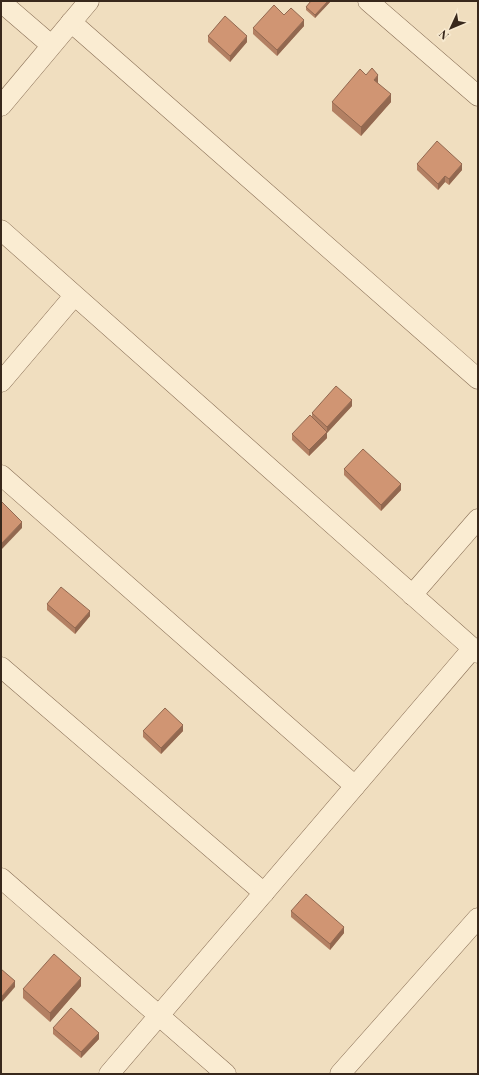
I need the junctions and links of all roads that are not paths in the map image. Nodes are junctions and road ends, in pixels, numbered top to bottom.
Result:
1 (89, 1) edge
2 (368, 1) edge
3 (1, 2) edge
4 (71, 22) junction
5 (51, 45) junction
6 (478, 96) edge
7 (1, 106) edge
8 (1, 230) edge
9 (74, 296) junction
10 (478, 379) edge
11 (1, 382) edge
12 (1, 475) edge
13 (478, 519) edge
14 (412, 595) junction
15 (475, 651) edge
16 (1, 667) edge
17 (355, 786) junction
18 (1, 878) edge
19 (264, 893) junction
20 (478, 918) edge
21 (159, 1016) junction
22 (109, 1074) edge
23 (226, 1074) edge
24 (340, 1074) edge

1 - 4 street
2 - 6 street
3 - 5 street
4 - 5 street
4 - 10 street
5 - 7 street
8 - 9 street
9 - 11 street
9 - 14 street
12 - 17 street
13 - 14 street
14 - 15 street
15 - 17 street
16 - 19 street
17 - 19 street
18 - 21 street
19 - 21 street
20 - 24 street
21 - 22 street
21 - 23 street

